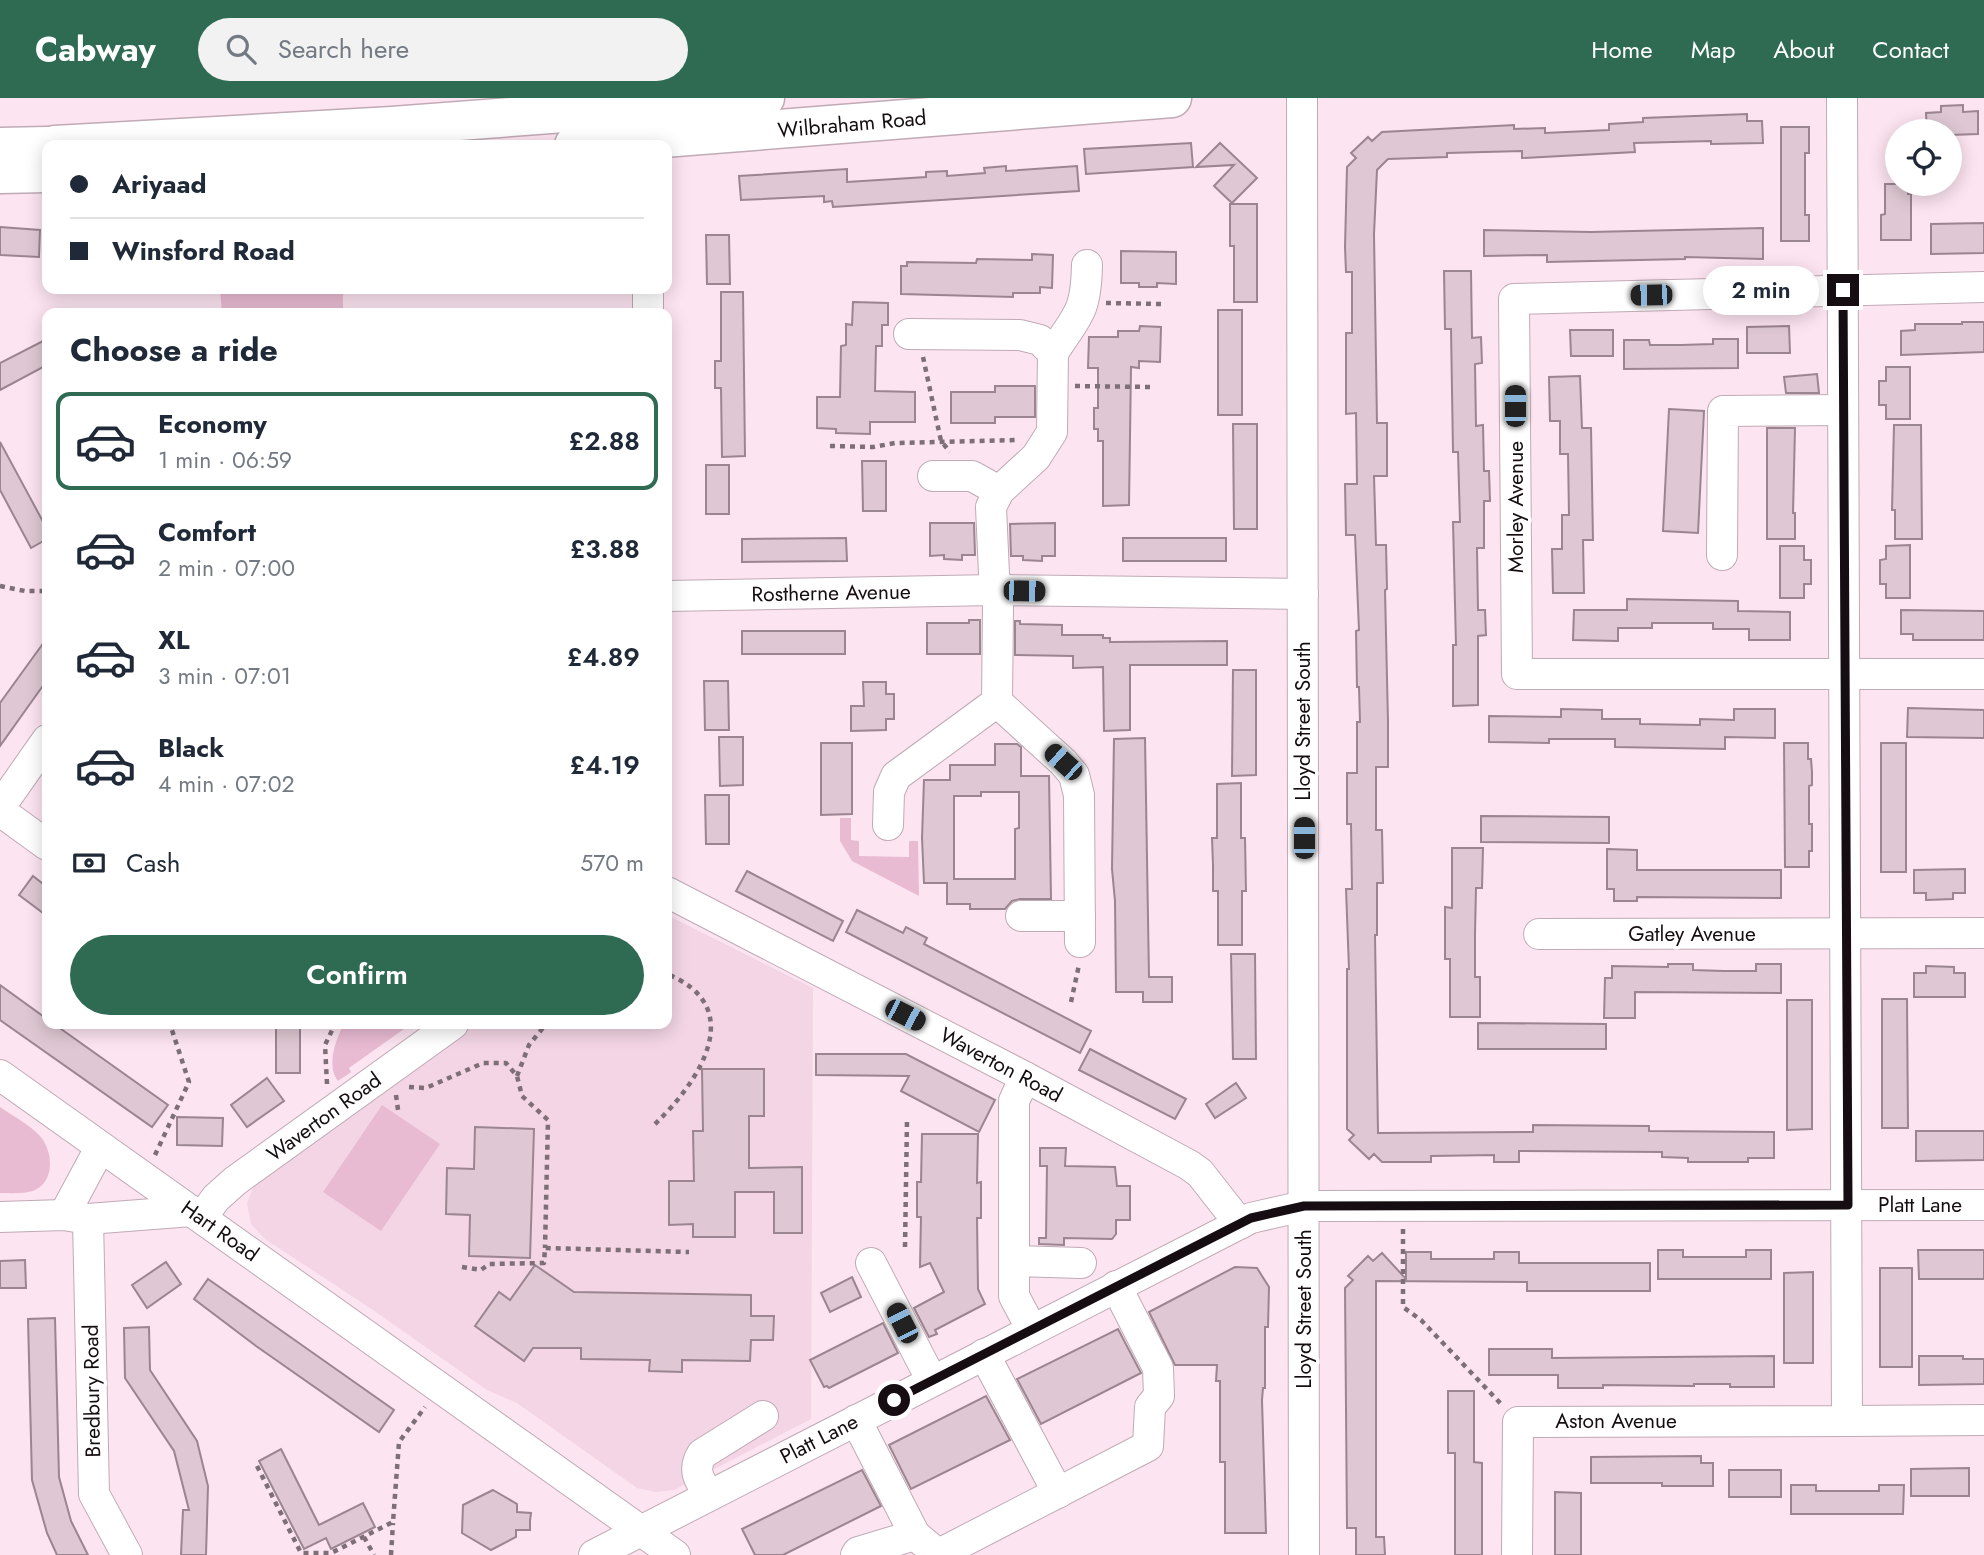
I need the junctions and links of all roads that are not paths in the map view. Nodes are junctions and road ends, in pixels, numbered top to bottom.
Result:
1 (765, 98) edge
2 (1172, 98) edge
3 (1302, 98) edge
4 (1842, 98) edge
5 (648, 123) edge
6 (194, 140) edge
7 (591, 140) edge
8 (42, 146) edge
9 (0, 148) edge
10 (42, 173) edge
11 (0, 174) edge
12 (1087, 265) dead end
13 (1984, 287) edge
14 (1843, 290) junction
15 (914, 334) road end
16 (1053, 353) junction
17 (1843, 410) junction
18 (933, 476) dead end
19 (999, 491) junction
20 (1722, 555) dead end
21 (996, 590) junction
22 (1303, 594) junction
23 (672, 596) edge
24 (1845, 674) junction
25 (1984, 674) edge
26 (996, 702) junction
27 (42, 747) edge
28 (0, 809) edge
29 (888, 825) dead end
30 (42, 841) edge
31 (672, 895) edge
32 (1021, 916) dead end
33 (1846, 933) junction
34 (1984, 933) edge
35 (1539, 934) dead end
36 (446, 1029) edge
37 (0, 1075) edge
38 (1025, 1077) junction
39 (100, 1148) junction
40 (1848, 1205) junction
41 (1984, 1205) edge
42 (1304, 1206) junction
43 (197, 1214) junction
44 (0, 1217) edge
45 (76, 1217) junction
46 (1240, 1224) junction
47 (1014, 1261) junction
48 (871, 1263) dead end
49 (1082, 1263) dead end
50 (1116, 1286) junction
51 (1032, 1330) junction
52 (984, 1354) junction
53 (932, 1381) junction
54 (763, 1416) dead end
55 (856, 1420) junction
56 (1984, 1420) edge
57 (1847, 1421) junction
58 (1058, 1493) junction
59 (709, 1495) junction
60 (640, 1531) junction
61 (915, 1535) junction
62 (127, 1555) edge
63 (594, 1555) edge
64 (675, 1555) edge
65 (856, 1555) edge
66 (939, 1555) edge
67 (1304, 1555) edge
68 (1517, 1555) edge

1 - 5 highway, Wilbraham Road
2 - 5 highway, Wilbraham Road
3 - 22 street, Lloyd Street South
4 - 14 street
5 - 6 highway, Wilbraham Road
5 - 7 highway, Wilbraham Road
8 - 9 highway
10 - 11 highway
12 - 16 street
13 - 14 street
14 - 17 street
14 - 24 street, Morley Avenue
15 - 16 street
16 - 19 street
17 - 20 street
17 - 24 street
18 - 19 street
19 - 21 street
21 - 22 street, Rostherne Avenue
21 - 23 street, Rostherne Avenue
21 - 26 street
22 - 42 street, Lloyd Street South
24 - 25 street
24 - 33 street
26 - 29 street
26 - 32 street
27 - 28 street
28 - 30 street
31 - 38 street, Waverton Road
33 - 34 street, Gatley Avenue
33 - 35 street, Gatley Avenue
33 - 40 street
36 - 43 street, Waverton Road
37 - 39 street, Hart Road
38 - 46 street, Waverton Road
38 - 47 street
39 - 43 street, Hart Road
39 - 45 street
40 - 41 street, Platt Lane
40 - 42 street, Platt Lane
40 - 57 street
42 - 46 street, Platt Lane
42 - 67 street, Lloyd Street South
43 - 45 street
43 - 60 street, Hart Road
44 - 45 street
45 - 62 street, Bredbury Road
46 - 50 street, Platt Lane
47 - 49 street
47 - 51 street
48 - 53 street
50 - 51 street, Platt Lane
50 - 58 street
51 - 52 street, Platt Lane
52 - 53 street, Platt Lane
52 - 58 street
53 - 55 street, Platt Lane
54 - 59 street
55 - 59 street, Platt Lane
55 - 61 street
56 - 57 street, Aston Avenue
57 - 68 street, Aston Avenue
58 - 66 street
59 - 60 street, Platt Lane
60 - 63 street, Platt Lane
60 - 64 street, Hart Road
61 - 65 street
61 - 66 street

